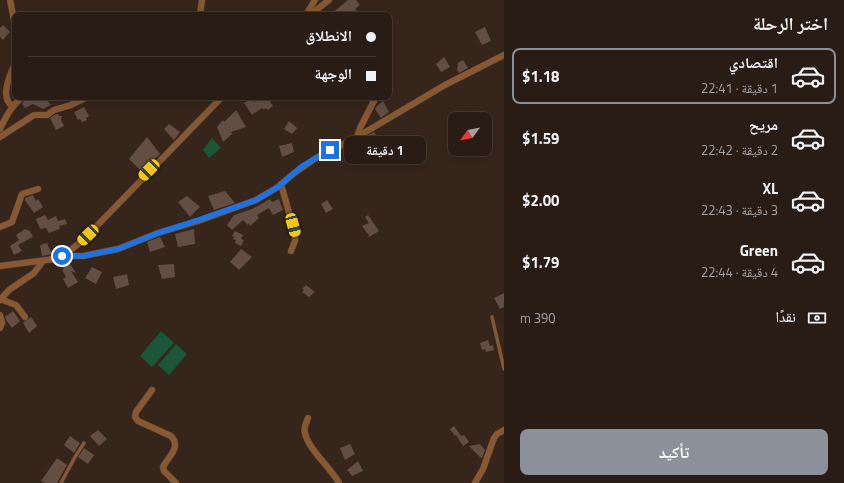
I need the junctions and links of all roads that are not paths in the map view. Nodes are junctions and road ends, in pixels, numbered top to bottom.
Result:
1 (10, 0) edge
2 (202, 0) edge
3 (315, 0) edge
4 (329, 0) edge
5 (12, 12) edge
6 (200, 12) edge
7 (308, 12) edge
8 (314, 12) edge
9 (504, 55) edge
10 (12, 71) edge
11 (19, 100) edge
12 (81, 100) edge
13 (219, 100) edge
14 (374, 100) edge
15 (12, 106) junction
16 (0, 129) edge
17 (0, 137) edge
18 (358, 137) junction
19 (281, 184) junction
20 (38, 189) dead end
21 (0, 227) edge
22 (291, 251) dead end
23 (62, 256) junction
24 (43, 261) junction
25 (0, 266) edge
26 (0, 299) edge
27 (0, 314) edge
28 (25, 316) dead end
29 (492, 317) dead end
30 (0, 328) edge
31 (504, 369) edge
32 (152, 390) dead end
33 (308, 418) dead end
34 (504, 430) edge
35 (84, 443) dead end
36 (61, 483) edge
37 (176, 483) edge
38 (339, 483) edge
39 (475, 483) edge

1 - 5 street
2 - 6 street
3 - 7 street
4 - 8 street
9 - 18 street
10 - 15 street
11 - 15 street
12 - 17 street
13 - 23 street
14 - 18 street
15 - 16 street
18 - 19 street
19 - 22 street
19 - 23 street
20 - 21 street
23 - 24 street
24 - 25 street
24 - 26 street
26 - 28 street
27 - 30 street
29 - 31 lane
32 - 37 street
33 - 38 street
34 - 39 street
35 - 36 lane

